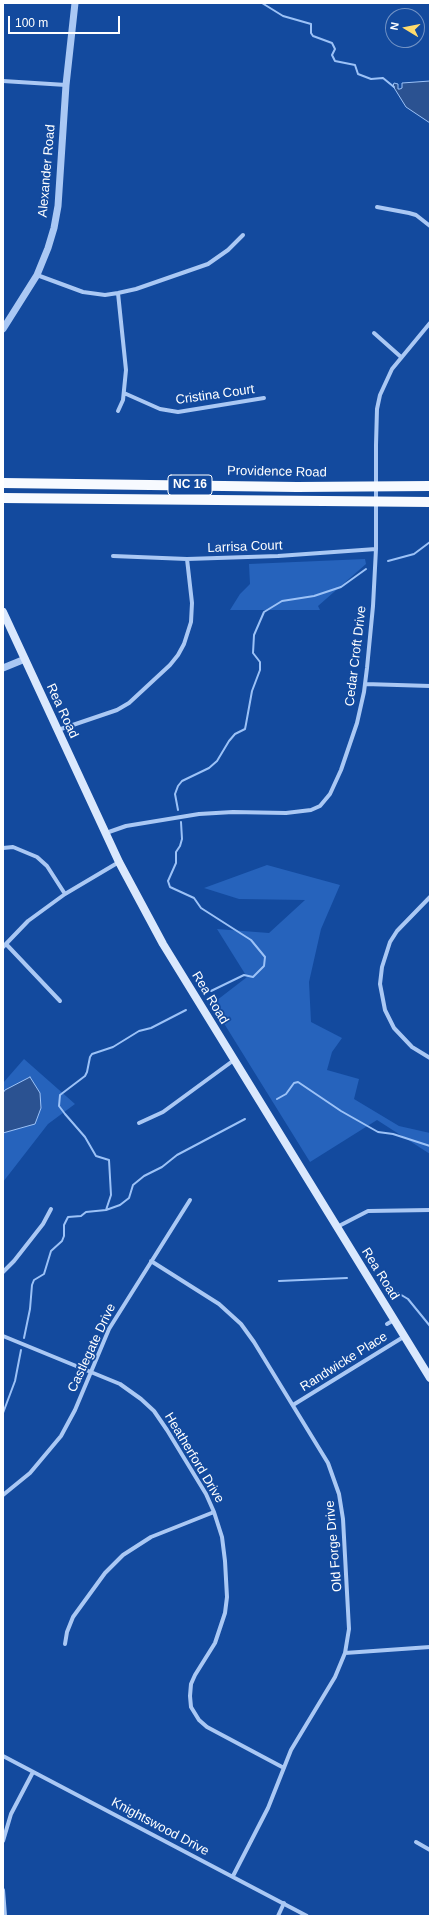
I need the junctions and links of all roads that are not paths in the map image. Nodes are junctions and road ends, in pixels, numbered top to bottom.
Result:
1 (75, 3) edge
2 (3, 81) edge
3 (66, 85) junction
4 (377, 208) dead end
5 (430, 226) edge
6 (242, 235) dead end
7 (37, 275) junction
8 (118, 293) junction
9 (430, 323) edge
10 (3, 329) edge
11 (374, 333) dead end
12 (401, 357) junction
13 (124, 393) junction
14 (264, 398) dead end
15 (118, 411) dead end
16 (3, 483) edge
17 (377, 485) junction
18 (430, 486) edge
19 (3, 498) edge
20 (377, 502) junction
21 (430, 502) edge
22 (376, 549) junction
23 (113, 556) dead end
24 (187, 559) junction
25 (3, 612) edge
26 (25, 659) junction
27 (3, 668) edge
28 (365, 684) junction
29 (430, 686) edge
30 (57, 730) junction
31 (106, 833) junction
32 (3, 848) edge
33 (119, 862) junction
34 (65, 894) junction
35 (430, 897) edge
36 (4, 945) edge
37 (60, 1001) dead end
38 (430, 1058) edge
39 (234, 1060) junction
40 (139, 1123) dead end
41 (190, 1200) dead end
42 (51, 1209) dead end
43 (430, 1210) edge
44 (337, 1227) junction
45 (151, 1261) junction
46 (3, 1272) edge
47 (394, 1320) junction
48 (387, 1324) dead end
49 (3, 1336) edge
50 (405, 1336) junction
51 (91, 1371) junction
52 (430, 1378) edge
53 (293, 1405) junction
54 (3, 1495) edge
55 (214, 1512) junction
56 (65, 1644) dead end
57 (430, 1647) edge
58 (345, 1653) junction
59 (3, 1756) edge
60 (284, 1768) junction
61 (33, 1772) junction
62 (3, 1841) edge
63 (416, 1842) dead end
64 (430, 1850) edge
65 (233, 1876) junction
66 (3, 1890) edge
67 (284, 1903) junction
68 (5, 1916) edge
69 (278, 1916) edge
70 (307, 1916) edge

1 - 3 street, Alexander Road
2 - 3 street
3 - 7 street, Alexander Road
4 - 5 street
6 - 8 street
7 - 8 street
7 - 10 street, Alexander Road
8 - 13 street
9 - 12 street, Cedar Croft Drive
11 - 12 street
12 - 17 street, Cedar Croft Drive
13 - 14 street, Cristina Court
13 - 15 street
16 - 17 main road, Providence Road / NC 16
17 - 18 main road, Providence Road / NC 16
17 - 20 street, Cedar Croft Drive
19 - 20 main road, NC 16
20 - 21 main road, NC 16
20 - 22 street, Cedar Croft Drive
22 - 24 street, Larrisa Court
22 - 28 street, Cedar Croft Drive
23 - 24 street, Larrisa Court
24 - 30 street
25 - 26 main road, Rea Road
26 - 27 street
26 - 30 main road, Rea Road
28 - 29 street
28 - 31 street, Cedar Croft Drive
30 - 31 main road, Rea Road
31 - 33 main road, Rea Road
32 - 34 street
33 - 34 street
33 - 39 main road, Rea Road
34 - 36 street
35 - 38 street
36 - 37 street
39 - 40 street
39 - 44 main road, Rea Road
41 - 45 street, Castlegate Drive
42 - 46 street
43 - 44 street
44 - 47 main road, Rea Road
45 - 51 street, Castlegate Drive
45 - 53 street, Old Forge Drive
47 - 48 street
47 - 50 main road, Rea Road
49 - 51 street, Heatherford Drive
50 - 52 main road, Rea Road
50 - 53 street, Randwicke Place
51 - 54 street, Castlegate Drive
51 - 55 street, Heatherford Drive
53 - 58 street, Old Forge Drive
55 - 56 street
55 - 60 street, Heatherford Drive
57 - 58 street
58 - 60 street, Old Forge Drive
59 - 61 street, Knightswood Drive
60 - 65 street, Old Forge Drive
61 - 62 street
61 - 65 street, Knightswood Drive
63 - 64 street
65 - 67 street, Knightswood Drive
66 - 68 street
67 - 69 street
67 - 70 street, Knightswood Drive

